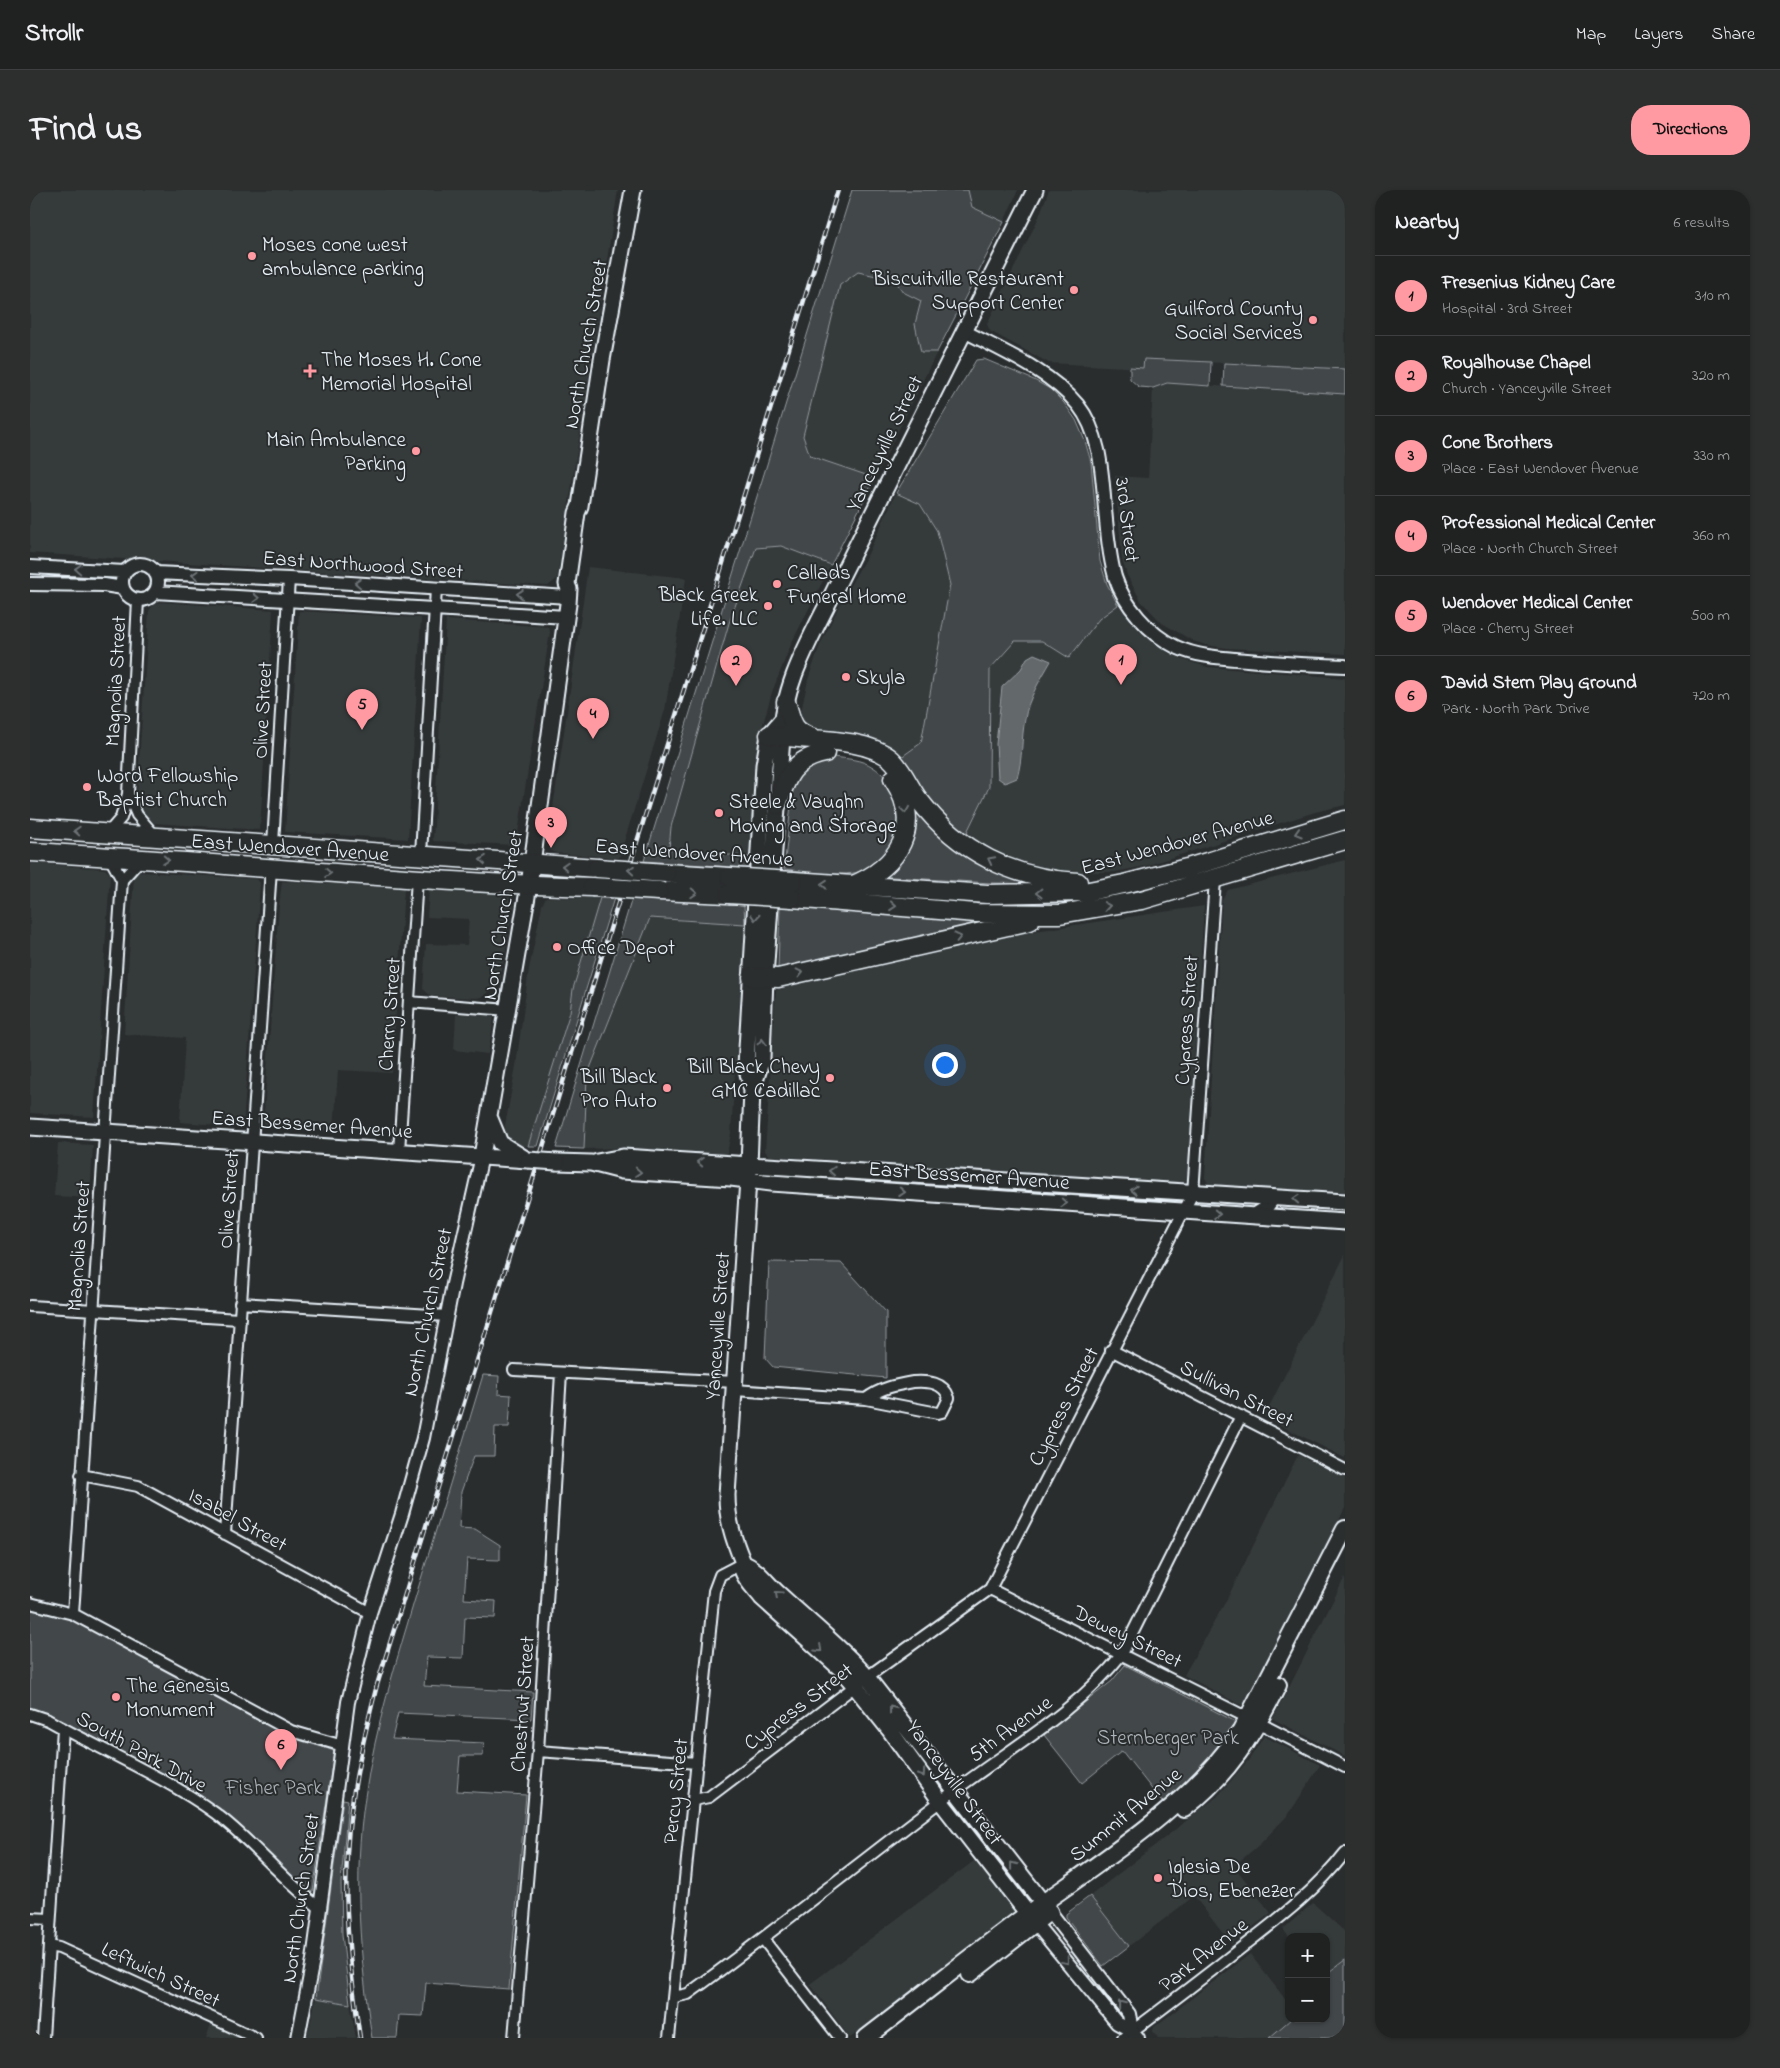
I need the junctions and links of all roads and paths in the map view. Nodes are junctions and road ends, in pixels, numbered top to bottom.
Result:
1 (633, 190) edge
2 (1035, 190) edge
3 (964, 330) junction
4 (30, 567) edge
5 (125, 572) junction
6 (155, 573) junction
7 (290, 579) junction
8 (30, 584) edge
9 (123, 588) junction
10 (436, 588) junction
11 (155, 592) junction
12 (569, 593) junction
13 (138, 600) junction
14 (287, 600) junction
15 (434, 609) junction
16 (566, 617) junction
17 (1345, 666) edge
18 (786, 702) junction
19 (775, 742) junction
20 (822, 747) junction
21 (128, 794) junction
22 (777, 806) junction
23 (1345, 820) edge
24 (30, 828) edge
25 (108, 833) junction
26 (155, 836) junction
27 (1344, 840) edge
28 (273, 844) junction
29 (30, 852) edge
30 (421, 855) junction
31 (108, 856) junction
32 (141, 858) junction
33 (532, 864) junction
34 (271, 869) junction
35 (417, 879) junction
36 (122, 880) junction
37 (1215, 880) junction
38 (1124, 884) junction
39 (529, 885) junction
40 (730, 886) junction
41 (851, 886) junction
42 (793, 890) junction
43 (1060, 914) junction
44 (758, 977) junction
45 (409, 1002) junction
46 (508, 1010) junction
47 (489, 1117) junction
48 (30, 1128) edge
49 (105, 1132) junction
50 (251, 1142) junction
51 (399, 1151) junction
52 (482, 1156) junction
53 (528, 1160) junction
54 (749, 1172) junction
55 (1193, 1193) junction
56 (1274, 1198) junction
57 (1345, 1202) edge
58 (1182, 1211) junction
59 (1252, 1216) junction
60 (1345, 1222) edge
61 (240, 1303) junction
62 (30, 1306) edge
63 (93, 1310) junction
64 (447, 1316) junction
65 (239, 1319) junction
66 (1112, 1350) junction
67 (514, 1370) dead end
68 (562, 1373) junction
69 (735, 1386) junction
70 (866, 1399) junction
71 (1241, 1416) junction
72 (1345, 1470) edge
73 (81, 1475) junction
74 (1345, 1529) edge
75 (225, 1534) junction
76 (1345, 1549) edge
77 (742, 1562) junction
78 (990, 1589) junction
79 (30, 1603) edge
80 (370, 1613) junction
81 (73, 1614) junction
82 (1122, 1654) junction
83 (868, 1677) junction
84 (855, 1687) junction
85 (30, 1714) edge
86 (1254, 1720) junction
87 (63, 1728) junction
88 (343, 1746) junction
89 (538, 1751) junction
90 (697, 1763) junction
91 (1345, 1767) edge
92 (955, 1791) junction
93 (694, 1800) junction
94 (941, 1802) junction
95 (1345, 1853) edge
96 (320, 1908) junction
97 (1046, 1908) junction
98 (30, 1918) edge
99 (50, 1919) junction
100 (1031, 1919) junction
101 (763, 1939) junction
102 (49, 1946) junction
103 (674, 1997) junction
104 (1131, 2036) edge
105 (43, 2038) edge
106 (256, 2038) edge
107 (298, 2038) edge
108 (514, 2038) edge
109 (670, 2038) edge
110 (840, 2038) edge
111 (866, 2038) edge
112 (884, 2038) edge

1 - 12 main road, North Church Street
2 - 3 main road, Yanceyville Street
3 - 17 street, 3rd Street
3 - 18 main road, Yanceyville Street
5 -> 4 street, East Northwood Street
5 - 6 street, East Northwood Street
5 - 9 street
7 -> 6 street, East Northwood Street
6 - 11 street
10 -> 7 street, East Northwood Street
7 - 14 street, Olive Street
8 - 9 street
9 - 13 street
12 -> 10 street, East Northwood Street
10 - 15 street
11 - 13 street, East Northwood Street
11 -> 14 street, East Northwood Street
12 - 16 main road, North Church Street
13 - 21 street, Magnolia Street
14 - 15 street, East Northwood Street
14 - 28 street, Olive Street
15 - 16 street, East Northwood Street
15 - 30 street
16 - 33 main road, North Church Street
18 - 19 main road, Yanceyville Street
18 - 20 highway
19 - 20 highway
19 - 22 main road, Yanceyville Street
19 -> 44 main road, Yanceyville Street
20 - 22 highway
38 -> 20 highway
20 -> 41 highway
21 - 25 street, Magnolia Street
21 - 26 street, Magnolia Street
22 - 44 main road, Yanceyville Street
23 -> 38 highway, East Wendover Avenue
25 -> 24 highway, East Wendover Avenue
25 - 26 highway, East Wendover Avenue
26 - 28 highway, East Wendover Avenue
27 - 37 highway, East Wendover Avenue
28 - 30 highway, East Wendover Avenue
29 - 31 highway, East Wendover Avenue
33 -> 30 highway, East Wendover Avenue
31 - 32 highway, East Wendover Avenue
31 - 36 street
32 -> 34 highway, East Wendover Avenue
32 - 36 street
33 - 39 main road, North Church Street
40 -> 33 highway, East Wendover Avenue, bridge
34 -> 35 highway, East Wendover Avenue
34 - 50 street, Olive Street
35 - 39 highway, East Wendover Avenue
35 - 45 street, Cherry Street
36 - 49 street, Magnolia Street
43 -> 37 highway, East Wendover Avenue
37 - 55 street, Cypress Street
38 -> 41 highway, East Wendover Avenue
39 -> 40 highway, East Wendover Avenue, bridge
39 - 46 main road, North Church Street
40 - 42 highway, East Wendover Avenue, bridge
41 -> 42 highway, East Wendover Avenue
42 -> 43 highway, East Wendover Avenue
44 -> 43 highway
44 - 54 main road, Yanceyville Street
45 - 46 street
45 - 51 street, Cherry Street
46 - 47 main road, North Church Street
47 - 52 main road, North Church Street
47 - 53 main road
48 - 49 main road, East Bessemer Avenue
49 - 50 main road, East Bessemer Avenue
49 - 63 street, Magnolia Street
50 - 51 main road, East Bessemer Avenue
50 - 61 street, Olive Street
51 - 52 main road, East Bessemer Avenue
52 - 53 main road, East Bessemer Avenue
52 - 64 street, North Church Street
53 - 54 main road, East Bessemer Avenue, bridge
55 -> 54 main road, East Bessemer Avenue
54 -> 58 main road, East Bessemer Avenue
54 - 69 main road, Yanceyville Street
55 - 56 main road, East Bessemer Avenue
55 - 58 street, Cypress Street
57 -> 56 main road, East Bessemer Avenue
56 - 59 street
58 -> 59 main road, East Bessemer Avenue
58 - 66 street, Cypress Street
59 - 60 main road, East Bessemer Avenue
61 - 64 street
61 - 65 street, Olive Street
62 - 63 street
63 - 65 street
63 - 73 street, Magnolia Street
64 - 80 street, North Church Street
65 - 75 street, Olive Street
66 - 71 street, Sullivan Street
66 - 78 street, Cypress Street
67 - 68 street
68 - 69 street
68 - 89 street, Chestnut Street
69 - 70 street
69 - 77 main road, Yanceyville Street
70 - 70 street
71 - 72 street, Sullivan Street
71 - 82 street, 5th Avenue
73 - 75 street, Isabel Street
73 - 81 street, Magnolia Street
74 - 86 main road, Summit Avenue
75 - 80 street, Isabel Street
76 - 86 main road, Summit Avenue
83 -> 77 main road, Yanceyville Street
77 -> 84 main road, Yanceyville Street
77 - 90 street, Percy Street
78 - 82 street, Dewey Street
78 - 83 street, Cypress Street
79 - 81 street
80 - 88 street, North Church Street
81 - 88 street
82 - 86 street, Dewey Street
82 - 92 street, 5th Avenue
83 - 84 street, Cypress Street
92 -> 83 main road, Yanceyville Street
84 - 93 street, Cypress Street
84 -> 94 main road, Yanceyville Street
85 - 87 street, South Park Drive
86 - 91 street, Dewey Street
86 - 97 main road, Summit Avenue
87 - 96 street, South Park Drive
87 - 99 street
88 - 96 street, North Church Street
89 - 90 street
89 - 108 street, Chestnut Street
90 - 93 street, Percy Street
92 - 94 street, 5th Avenue
97 -> 92 main road, Yanceyville Street
93 - 103 street, Percy Street
94 - 100 main road, Yanceyville Street
94 - 101 street, 5th Avenue
95 - 104 street, Park Avenue
96 - 107 street, North Church Street
97 - 100 main road, Summit Avenue
104 -> 97 street, Yanceyville Street
98 - 99 street
99 - 102 street
100 -> 104 street, Yanceyville Street
100 - 111 main road, Summit Avenue
100 - 112 main road, Summit Avenue
101 - 103 street, 5th Avenue
101 - 110 street
102 - 105 street
102 - 106 street, Leftwich Street
103 - 109 street, Percy Street

